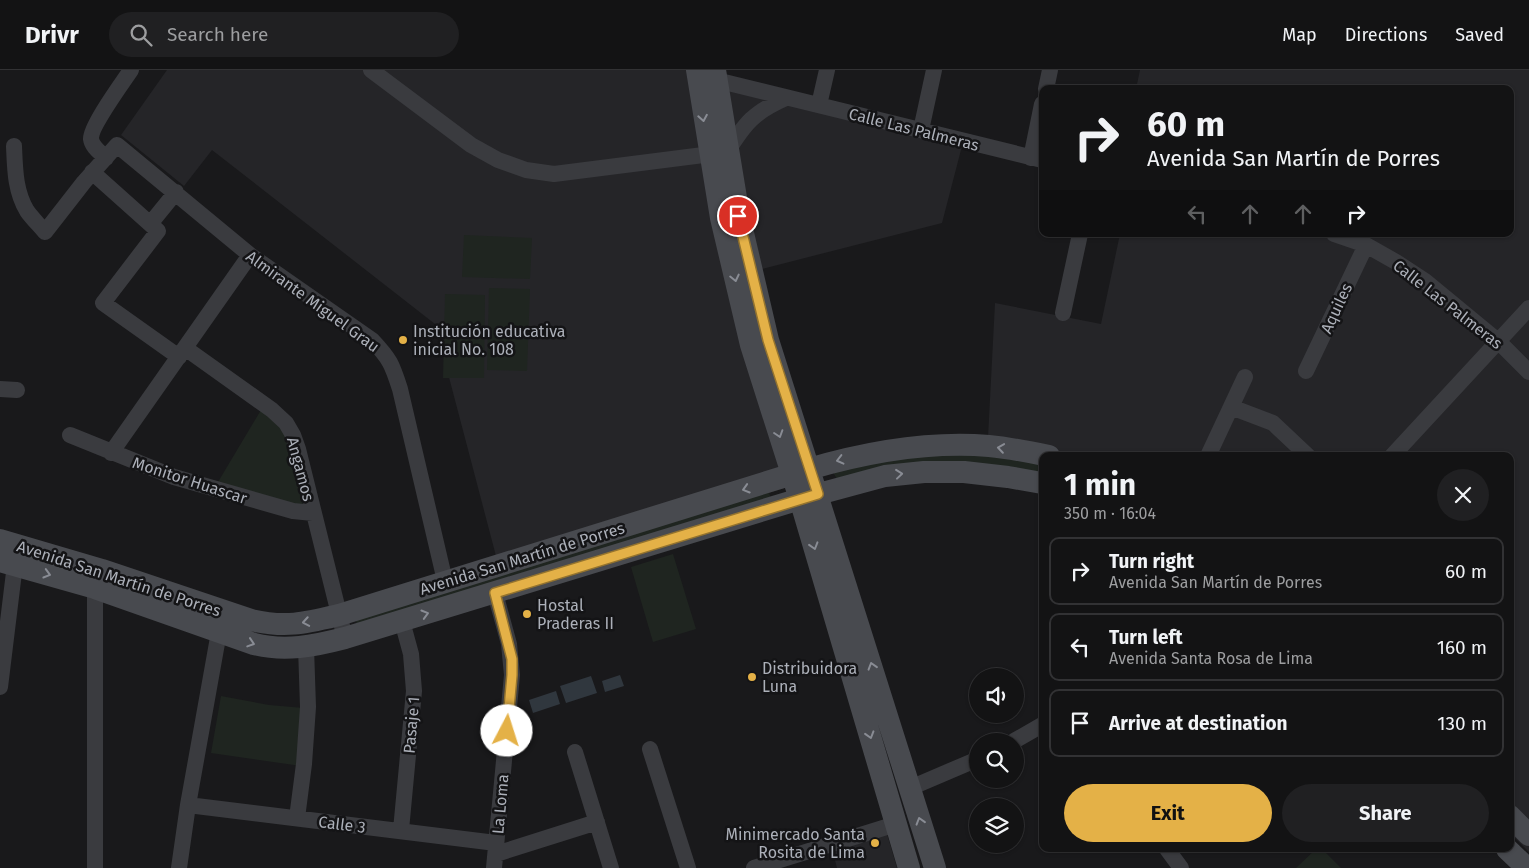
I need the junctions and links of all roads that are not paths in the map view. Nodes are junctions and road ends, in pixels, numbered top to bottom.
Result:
1 (131, 70) edge
2 (371, 70) edge
3 (827, 70) edge
4 (934, 70) edge
5 (1050, 70) edge
6 (709, 73) edge
7 (1047, 85) edge
8 (786, 98) junction
9 (819, 105) junction
10 (921, 130) junction
11 (1039, 137) edge
12 (14, 146) dead end
13 (719, 154) junction
14 (106, 158) junction
15 (1037, 159) edge
16 (92, 172) junction
17 (176, 192) junction
18 (154, 228) junction
19 (1079, 237) edge
20 (1343, 237) edge
21 (1366, 245) junction
22 (250, 255) junction
23 (1529, 308) edge
24 (1063, 313) dead end
25 (1499, 342) junction
26 (182, 352) junction
27 (1306, 371) dead end
28 (1529, 372) edge
29 (1246, 377) dead end
30 (0, 389) edge
31 (16, 390) dead end
32 (1231, 407) junction
33 (70, 436) dead end
34 (1026, 451) junction
35 (1210, 452) edge
36 (1304, 452) edge
37 (1396, 452) edge
38 (111, 453) junction
39 (1039, 454) edge
40 (801, 472) junction
41 (1020, 479) junction
42 (1039, 483) edge
43 (809, 497) junction
44 (313, 513) junction
45 (8, 553) edge
46 (445, 582) junction
47 (95, 588) junction
48 (495, 593) junction
49 (339, 615) junction
50 (402, 621) junction
51 (219, 632) junction
52 (344, 638) junction
53 (306, 647) junction
54 (0, 681) edge
55 (1039, 727) edge
56 (1024, 735) edge
57 (650, 748) dead end
58 (575, 752) dead end
59 (969, 763) edge
60 (910, 788) junction
61 (188, 805) junction
62 (297, 818) junction
63 (1514, 820) edge
64 (597, 822) junction
65 (896, 824) junction
66 (401, 830) junction
67 (1529, 835) edge
68 (1169, 852) edge
69 (495, 855) edge
70 (95, 868) edge
71 (179, 868) edge
72 (611, 868) edge
73 (688, 868) edge
74 (754, 868) edge
75 (909, 868) edge
76 (935, 868) edge
77 (1182, 868) edge

1 - 14 street
2 - 13 street
3 - 9 street
4 - 10 street
5 - 7 street
6 - 8 street, Calle Las Palmeras
6 - 13 main road
8 - 9 street, Calle Las Palmeras
8 - 13 street
9 - 10 street, Calle Las Palmeras
10 - 15 street, Calle Las Palmeras
11 - 15 street
12 - 16 street
13 - 40 main road
14 - 16 street
14 - 17 street, Almirante Miguel Grau
16 - 18 street
17 - 18 street
17 - 22 street, Almirante Miguel Grau
18 - 26 street, Angamos
19 - 24 street
20 - 21 street, Calle Las Palmeras
21 - 25 street, Calle Las Palmeras
21 - 27 street, Aquiles
22 - 26 street
22 - 46 street, Almirante Miguel Grau
23 - 25 street
25 - 28 street, Calle Las Palmeras
25 - 37 street
26 - 38 street
26 - 44 street, Angamos
29 - 32 street
30 - 31 street
32 - 35 street
32 - 36 street
33 - 38 street, Monitor Huascar
34 - 39 main road, Avenida San Martín de Porres
34 -> 40 main road, Avenida San Martín de Porres
34 - 41 main road
38 - 44 street, Monitor Huascar
40 - 43 main road
40 -> 46 main road, Avenida San Martín de Porres
41 - 42 main road, Avenida San Martín de Porres
43 -> 41 main road, Avenida San Martín de Porres
43 - 48 main road, Avenida San Martín de Porres
60 -> 43 main road
43 -> 65 main road
44 - 49 street, Angamos
45 -> 47 main road, Avenida San Martín de Porres
49 -> 45 main road, Avenida San Martín de Porres
45 - 54 street
46 - 49 main road, Avenida San Martín de Porres
47 - 51 main road, Avenida San Martín de Porres
47 - 70 street
50 -> 48 main road, Avenida San Martín de Porres
48 - 69 street, La Loma
49 - 52 street, Angamos
50 - 52 main road, Avenida San Martín de Porres
50 - 66 street, Pasaje 1
51 -> 53 main road, Avenida San Martín de Porres
51 - 61 street
52 - 53 main road, Avenida San Martín de Porres
53 - 62 street
55 - 56 street
57 - 73 street
58 - 64 street
59 - 60 street
76 -> 60 main road
61 - 62 street, Calle 3
61 - 71 street
62 - 66 street, Calle 3
63 - 67 main road
64 - 69 street
64 - 72 street
65 - 74 street
65 - 75 main road
66 - 69 street, Calle 3
68 - 77 street

